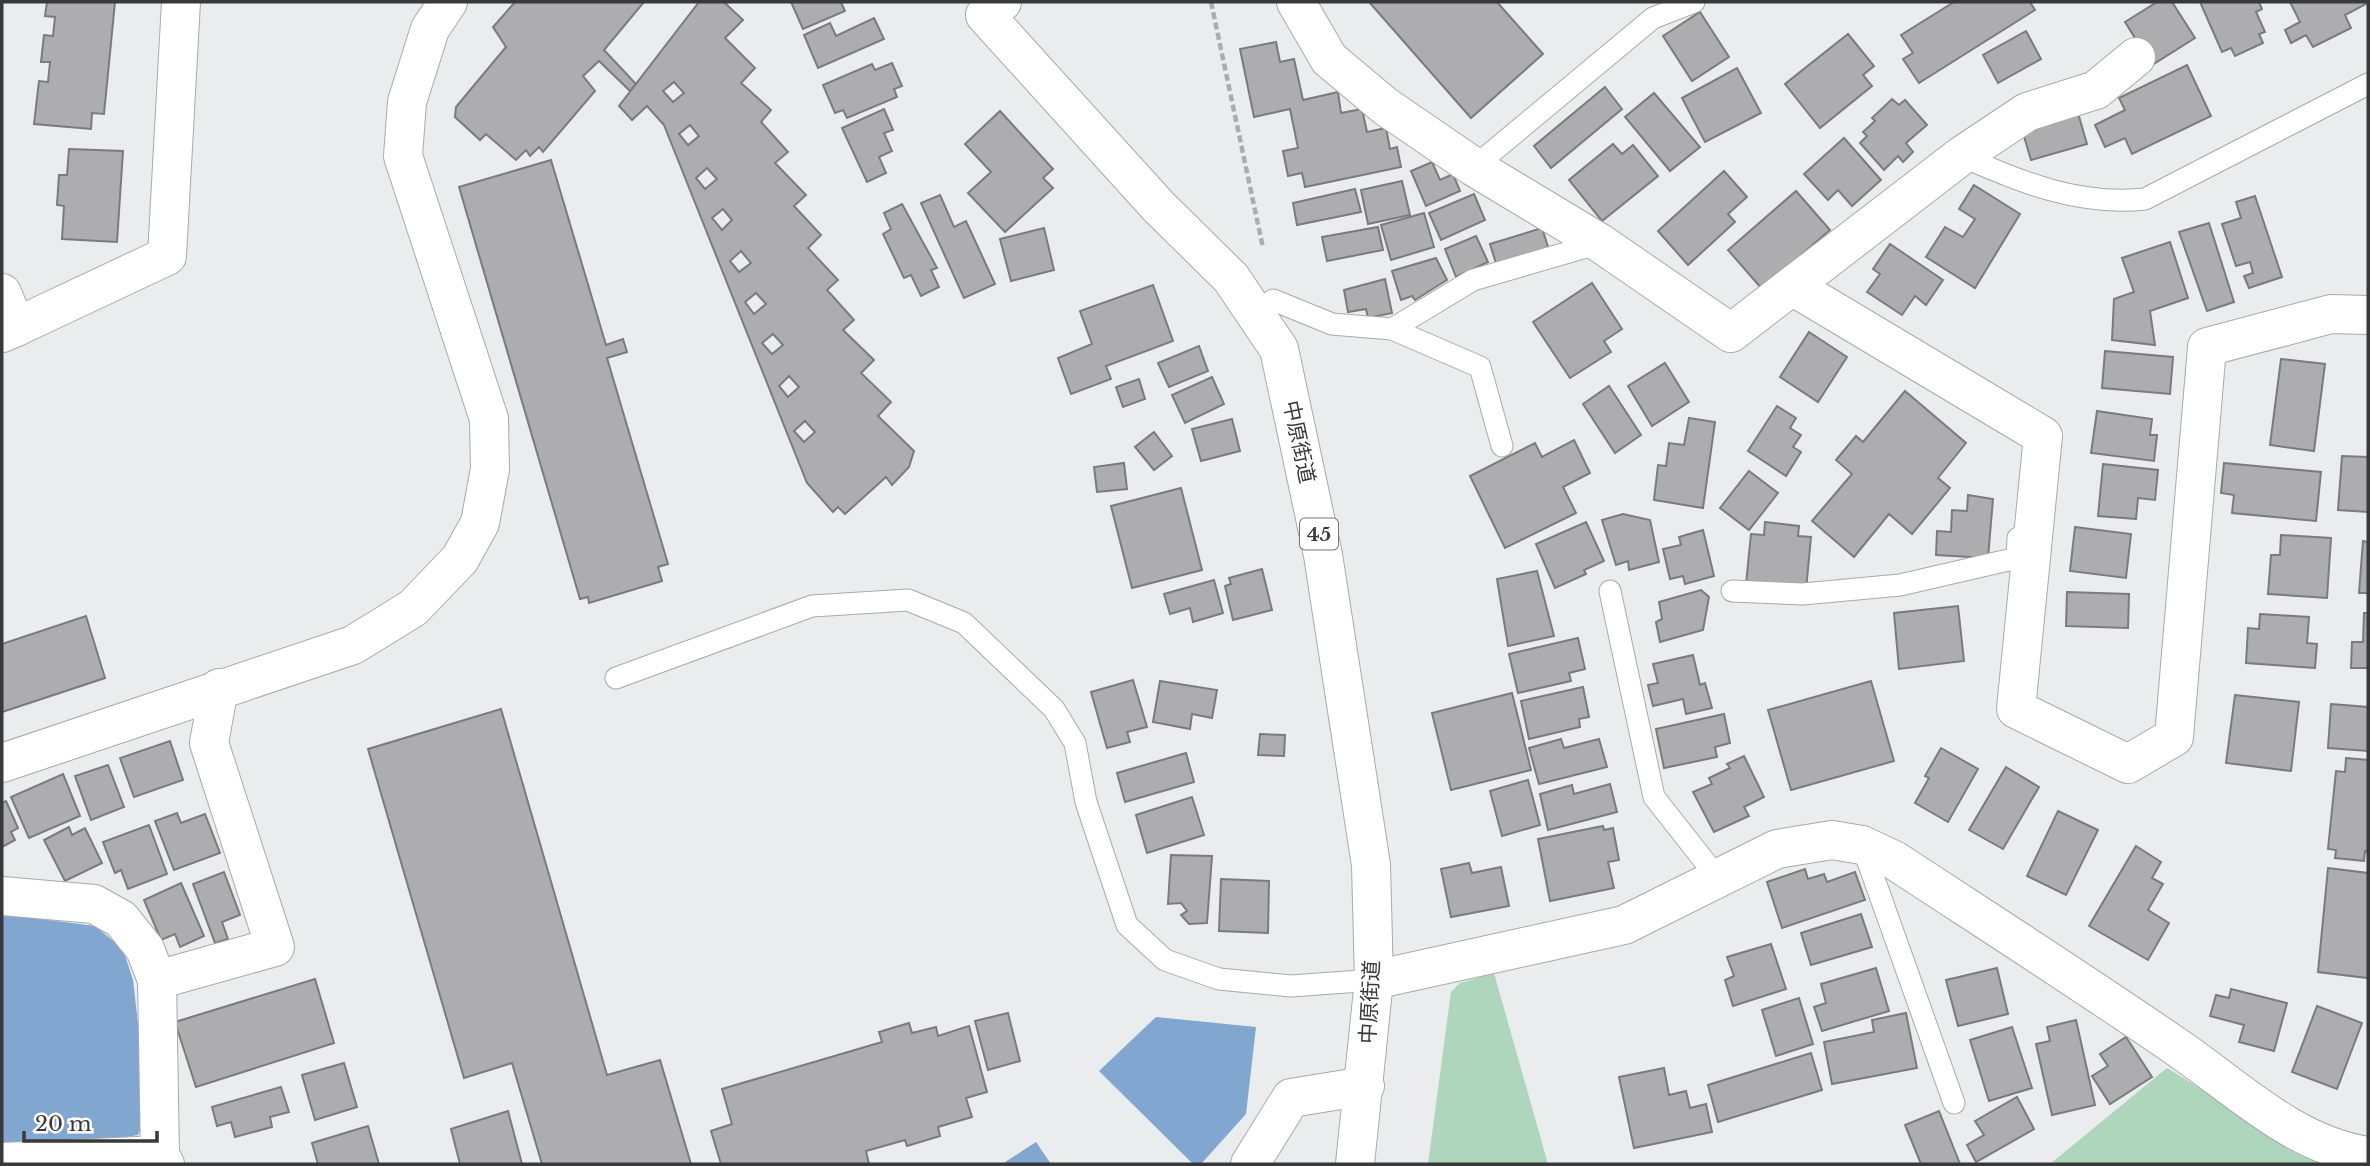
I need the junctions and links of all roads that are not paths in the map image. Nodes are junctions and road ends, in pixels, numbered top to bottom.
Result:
1 (181, 2) edge
2 (448, 2) edge
3 (1002, 2) edge
4 (1296, 2) edge
5 (1694, 2) edge
6 (2136, 57) dead end
7 (2368, 84) edge
8 (1961, 156) junction
9 (1474, 167) junction
10 (1600, 243) junction
11 (1792, 286) junction
12 (1273, 300) road end
13 (2368, 315) edge
14 (7, 318) edge
15 (1392, 329) junction
16 (2025, 424) junction
17 (1502, 446) dead end
18 (1610, 591) dead end
19 (1731, 592) dead end
20 (616, 678) dead end
21 (219, 688) junction
22 (2, 763) edge
23 (1862, 845) junction
24 (1717, 877) junction
25 (2, 896) edge
26 (157, 980) junction
27 (1374, 980) junction
28 (1365, 1086) junction
29 (1954, 1103) dead end
30 (2368, 1156) edge
31 (163, 1160) edge
32 (2, 1162) edge
33 (1250, 1164) edge
34 (1355, 1164) edge

1 - 14 street
2 - 21 street
3 - 27 street, 中原街道 / 45
4 - 9 street
5 - 9 lane
6 - 8 street
7 - 8 lane
8 - 11 street
9 - 10 street
10 - 11 street
10 - 15 lane
11 - 16 street
12 - 15 lane
13 - 16 street
15 - 17 lane
16 - 19 lane
18 - 24 lane
20 - 27 lane
21 - 22 street
21 - 26 street
23 - 24 street
23 - 29 lane
23 - 30 street
24 - 27 street
25 - 26 street
26 - 31 street
27 - 28 street, 中原街道 / 45
28 - 33 street
28 - 34 street, 中原街道 / 45
31 - 32 street

